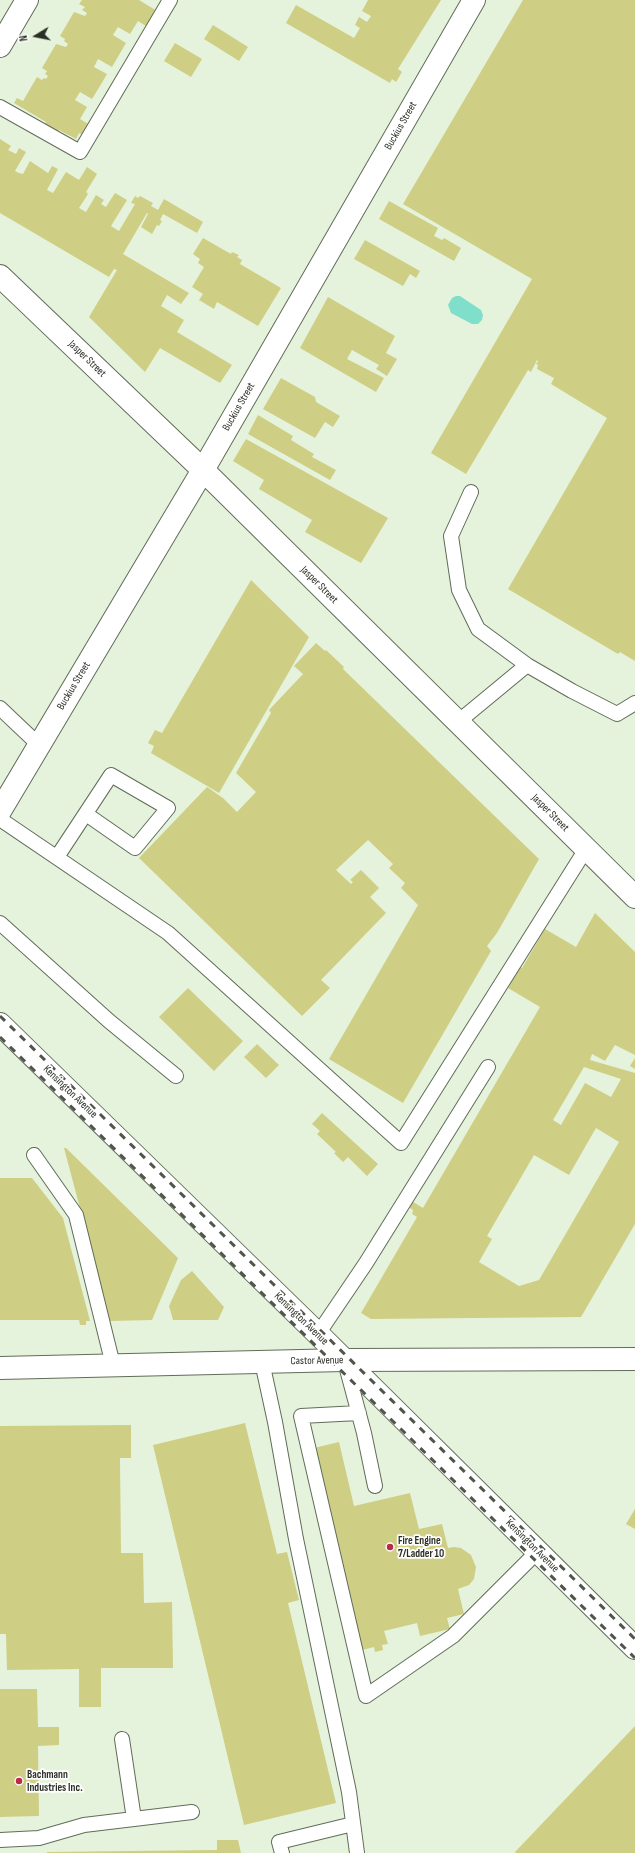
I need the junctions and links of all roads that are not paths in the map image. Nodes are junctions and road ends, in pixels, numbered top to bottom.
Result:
1 (27, 0) edge
2 (170, 0) edge
3 (474, 0) edge
4 (0, 46) edge
5 (0, 107) edge
6 (0, 276) edge
7 (203, 470) junction
8 (471, 492) dead end
9 (527, 665) junction
10 (635, 703) edge
11 (0, 708) edge
12 (458, 722) junction
13 (39, 745) junction
14 (0, 812) edge
15 (86, 814) junction
16 (0, 819) edge
17 (586, 849) junction
18 (57, 858) junction
19 (635, 897) edge
20 (0, 923) edge
21 (0, 1024) edge
22 (488, 1066) dead end
23 (176, 1076) dead end
24 (34, 1155) dead end
25 (318, 1334) junction
26 (635, 1359) edge
27 (344, 1360) junction
28 (262, 1362) junction
29 (113, 1365) junction
30 (0, 1368) edge
31 (358, 1413) junction
32 (375, 1486) dead end
33 (537, 1552) junction
34 (635, 1648) edge
35 (122, 1739) dead end
36 (192, 1812) dead end
37 (134, 1819) junction
38 (353, 1824) junction
39 (0, 1840) edge
40 (282, 1853) edge
41 (357, 1853) edge

1 - 4 street
2 - 5 lane
3 - 7 street, Buckius Street
6 - 7 street, Jasper Street
7 - 12 street, Jasper Street
7 - 13 street, Buckius Street
8 - 9 lane
9 - 10 lane
9 - 12 lane
11 - 13 lane
12 - 17 street, Jasper Street
13 - 14 street, Buckius Street
15 - 15 lane
15 - 18 lane
16 - 18 lane
17 - 18 lane
17 - 19 street, Jasper Street
20 - 23 lane
21 - 25 street, Kensington Avenue
22 - 25 lane
24 - 29 lane
25 - 27 street, Kensington Avenue
26 - 27 street, Castor Avenue
27 - 28 street, Castor Avenue
27 - 31 lane
27 - 33 street, Kensington Avenue
28 - 29 street, Castor Avenue
28 - 38 lane
29 - 30 street, Castor Avenue
31 - 32 lane
31 - 33 lane
33 - 34 street, Kensington Avenue
35 - 37 lane
36 - 37 lane
37 - 39 lane
38 - 40 lane
38 - 41 lane

